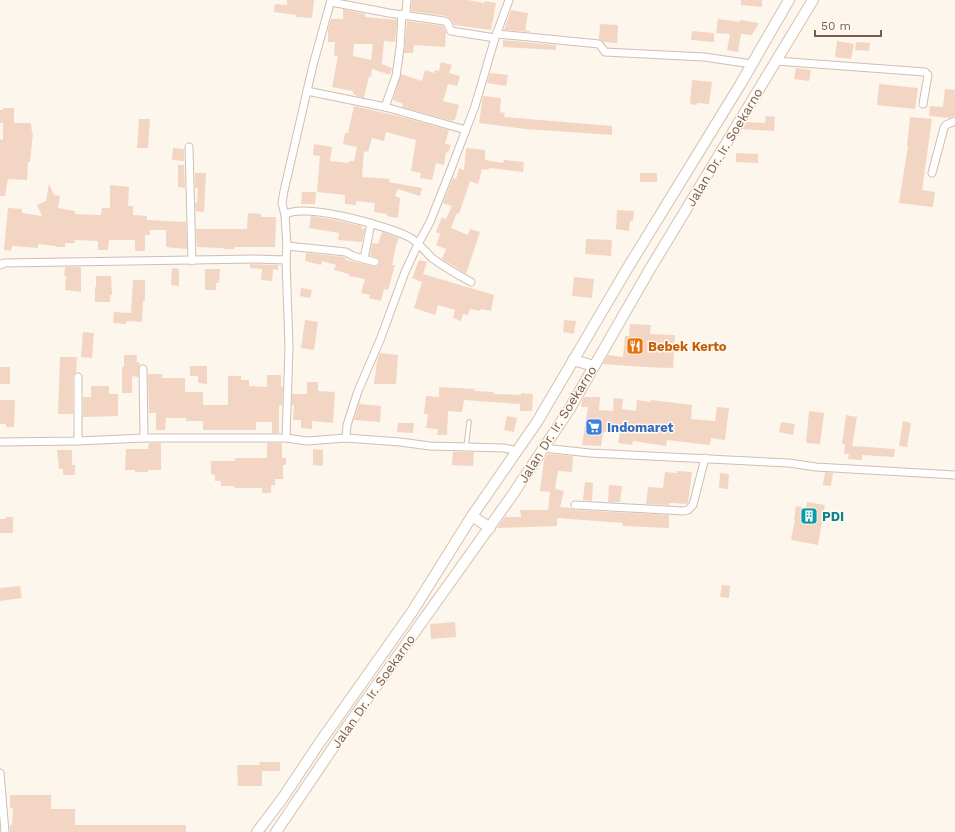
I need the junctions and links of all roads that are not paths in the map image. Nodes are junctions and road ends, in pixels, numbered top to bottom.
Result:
1 (408, 0) edge
2 (509, 0) edge
3 (789, 0) edge
4 (813, 0) edge
5 (331, 1) edge
6 (404, 14) junction
7 (496, 36) junction
8 (779, 61) junction
9 (752, 64) junction
10 (307, 91) junction
11 (924, 104) dead end
12 (385, 107) junction
13 (955, 121) edge
14 (466, 130) junction
15 (189, 147) dead end
16 (932, 173) dead end
17 (285, 215) junction
18 (371, 223) junction
19 (418, 244) junction
20 (287, 246) junction
21 (364, 259) junction
22 (286, 260) junction
23 (192, 261) junction
24 (374, 262) dead end
25 (0, 265) edge
26 (472, 282) dead end
27 (573, 360) junction
28 (594, 366) junction
29 (144, 369) dead end
30 (78, 377) dead end
31 (469, 422) dead end
32 (144, 438) junction
33 (286, 438) junction
34 (346, 438) junction
35 (78, 441) junction
36 (0, 442) edge
37 (466, 447) junction
38 (543, 448) junction
39 (518, 451) junction
40 (705, 458) junction
41 (955, 475) edge
42 (575, 505) dead end
43 (472, 516) junction
44 (490, 528) junction
45 (0, 773) edge
46 (5, 832) edge
47 (257, 832) edge
48 (276, 832) edge

1 - 6 street
2 - 7 street
3 - 9 main road, Jalan Dr. Ir. Soekarno
4 - 8 main road, Jalan Dr. Ir. Soekarno
5 - 6 street
5 - 10 street
6 - 7 street
6 - 12 street
7 - 9 street
7 - 14 street
8 - 11 street
8 - 28 main road, Jalan Dr. Ir. Soekarno
9 - 27 main road, Jalan Dr. Ir. Soekarno
10 - 12 street
10 - 17 street
12 - 14 street
13 - 16 street
14 - 19 street
15 - 23 street
17 - 18 street
17 - 20 street
18 - 19 street
18 - 21 street
19 - 26 street
19 - 34 street
20 - 21 street
20 - 22 street
21 - 24 street
22 - 23 street
22 - 33 street
23 - 25 street
27 - 28 main road
27 - 39 main road, Jalan Dr. Ir. Soekarno
28 - 38 main road, Jalan Dr. Ir. Soekarno
29 - 32 street
30 - 35 street
31 - 37 lane
32 - 33 street
32 - 35 street
33 - 34 street
34 - 37 street
35 - 36 street
37 - 39 street
38 - 40 street
38 - 44 main road, Jalan Dr. Ir. Soekarno
39 - 43 main road, Jalan Dr. Ir. Soekarno
40 - 41 street
40 - 42 street
43 - 44 main road
43 - 47 main road, Jalan Dr. Ir. Soekarno
44 - 48 main road, Jalan Dr. Ir. Soekarno
45 - 46 street

